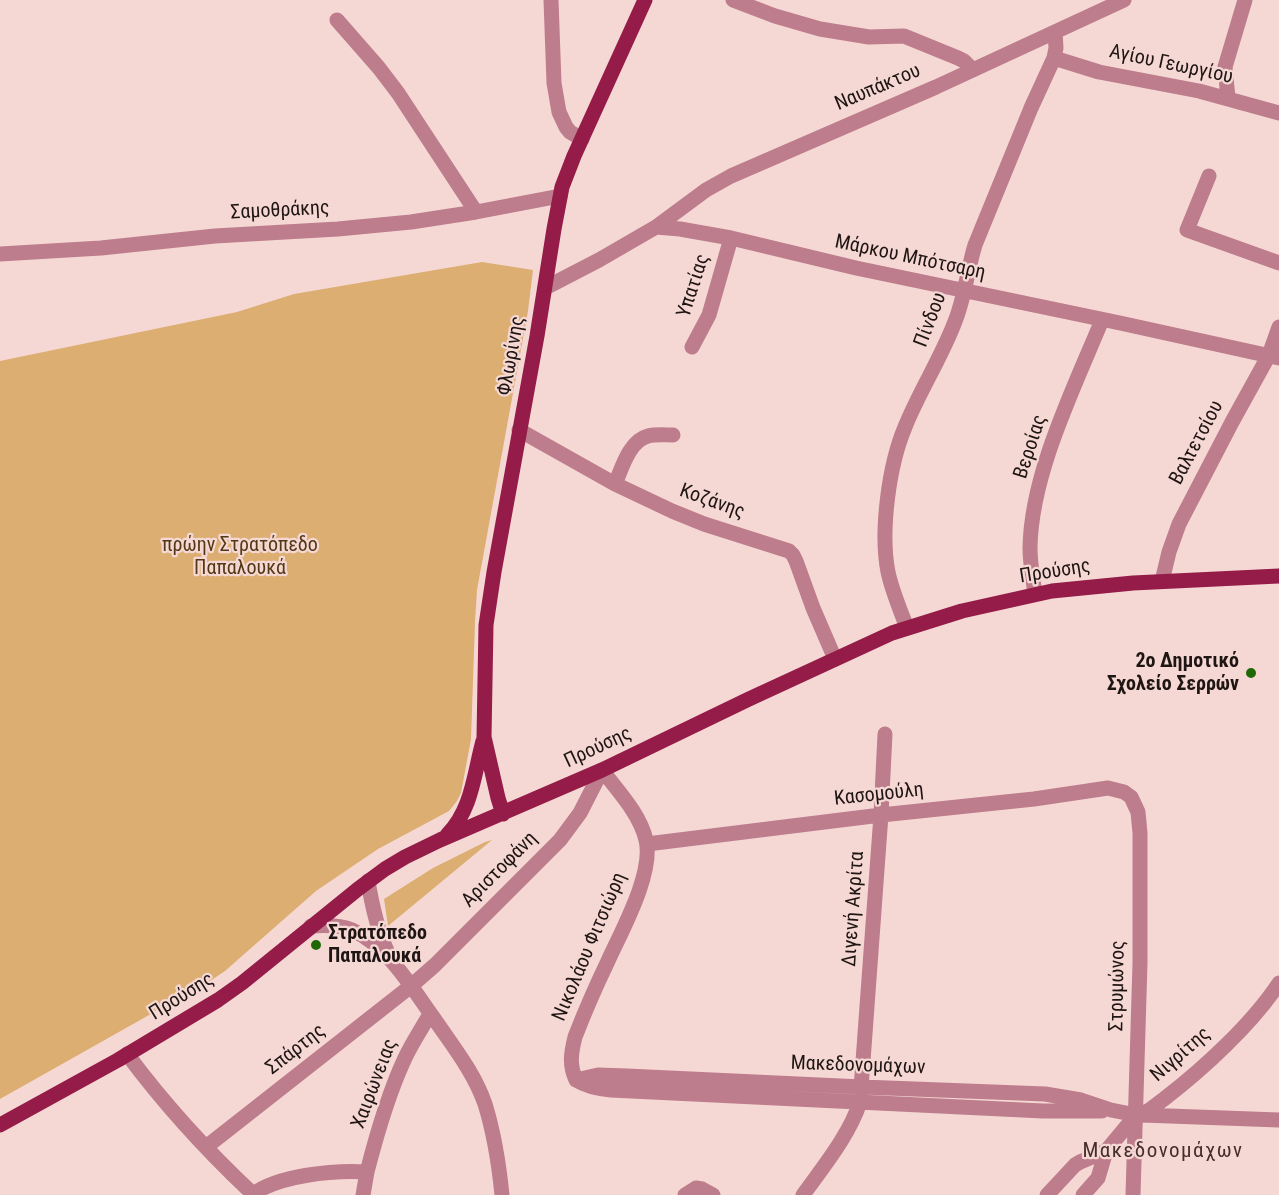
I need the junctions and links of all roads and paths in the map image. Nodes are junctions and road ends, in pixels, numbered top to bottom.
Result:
1 (551, 0) edge
2 (645, 0) edge
3 (733, 0) edge
4 (1124, 0) edge
5 (1245, 0) edge
6 (1099, 5) edge
7 (337, 20) dead end
8 (1055, 32) junction
9 (1054, 58) junction
10 (973, 70) junction
11 (1228, 98) junction
12 (1279, 113) edge
13 (582, 139) junction
14 (1209, 176) dead end
15 (560, 196) junction
16 (476, 212) junction
17 (656, 227) junction
18 (731, 238) junction
19 (0, 254) edge
20 (1279, 263) edge
21 (545, 288) junction
22 (964, 291) junction
23 (1102, 320) junction
24 (1279, 327) edge
25 (692, 346) dead end
26 (1274, 357) edge
27 (519, 430) junction
28 (673, 435) dead end
29 (615, 483) junction
30 (1279, 576) edge
31 (1162, 581) junction
32 (1035, 594) junction
33 (907, 628) junction
34 (835, 659) junction
35 (885, 734) dead end
36 (484, 737) junction
37 (602, 770) junction
38 (1115, 789) joint
39 (503, 814) junction
40 (881, 815) junction
41 (440, 840) junction
42 (647, 844) junction
43 (368, 881) junction
44 (311, 926) junction
45 (395, 966) junction
46 (411, 986) junction
47 (1278, 987) edge
48 (430, 1014) junction
49 (127, 1054) junction
50 (861, 1094) junction
51 (1139, 1115) junction
52 (1279, 1120) edge
53 (0, 1125) edge
54 (206, 1148) junction
55 (1106, 1151) junction
56 (367, 1172) junction
57 (253, 1195) edge
58 (363, 1195) edge
59 (502, 1195) edge
60 (685, 1195) edge
61 (713, 1195) edge
62 (803, 1195) edge
63 (1047, 1195) edge
64 (1083, 1195) edge
65 (1133, 1195) edge

1 - 13 street
2 - 13 main road, Φλωρίνης
3 - 10 street
4 - 6 street, Ναυπάκτου
5 - 11 street
6 - 8 street, Ναυπάκτου
7 - 16 street
8 - 9 street, Πίνδου
8 - 10 street, Ναυπάκτου
9 - 11 street, Αγίου Γεωργίου
9 - 22 street, Πίνδου
10 - 17 street, Ναυπάκτου
11 - 12 street, Αγίου Γεωργίου
13 - 15 main road, Φλωρίνης
14 - 20 street
15 - 16 street, Σαμοθράκης
15 - 21 main road, Φλωρίνης
16 - 19 street, Σαμοθράκης
17 - 18 street, Μάρκου Μπότσαρη
17 - 21 street
18 - 22 street, Μάρκου Μπότσαρη
18 - 25 street, Υπατίας
21 - 27 main road, Φλωρίνης
22 - 23 street, Μάρκου Μπότσαρη
22 - 33 street, Πίνδου
23 - 26 street, Μάρκου Μπότσαρη
23 - 32 street, Βεροίας
24 - 26 street, Βαλτετσίου
26 - 31 street, Βαλτετσίου
27 - 29 street, Κοζάνης
27 - 36 main road, Φλωρίνης
28 - 29 street
29 - 34 street, Κοζάνης
30 - 31 main road, Προύσης
31 - 32 main road, Προύσης
32 - 33 main road, Προύσης
33 - 34 main road, Προύσης
34 - 37 main road, Προύσης
35 - 40 street, Διγενή Ακρίτα
36 - 39 main road, Φλωρίνης
36 - 41 main road, Φλωρίνης
37 - 39 main road, Προύσης
37 - 42 street
37 - 46 street, Αριστοφάνη
38 - 40 street, Κασομούλη
38 - 51 street, Στρυμώνος
39 - 41 main road, Προύσης
40 - 42 street, Κασομούλη
40 - 50 street, Διγενή Ακρίτα
41 - 43 main road, Προύσης
42 - 50 street, Νικολάου Φιτσιώρη
43 - 44 main road, Προύσης
43 - 45 street
44 - 45 street
44 - 49 main road, Προύσης
45 - 46 street
46 - 48 street
46 - 54 street, Σπάρτης
47 - 51 street, Νιγρίτης
48 - 56 street, Χαιρώνειας
48 - 59 street
49 - 53 main road, Προύσης
49 - 54 street
50 - 51 street
50 - 62 street
51 - 52 street
51 - 55 street, Νιγρίτης
51 - 65 street, Στρυμώνος
54 - 57 street
55 - 63 street, Νιγρίτης
55 - 64 street, Νιγρίτης
56 - 57 street
56 - 58 street, Χαιρώνειας
60 - 61 street

